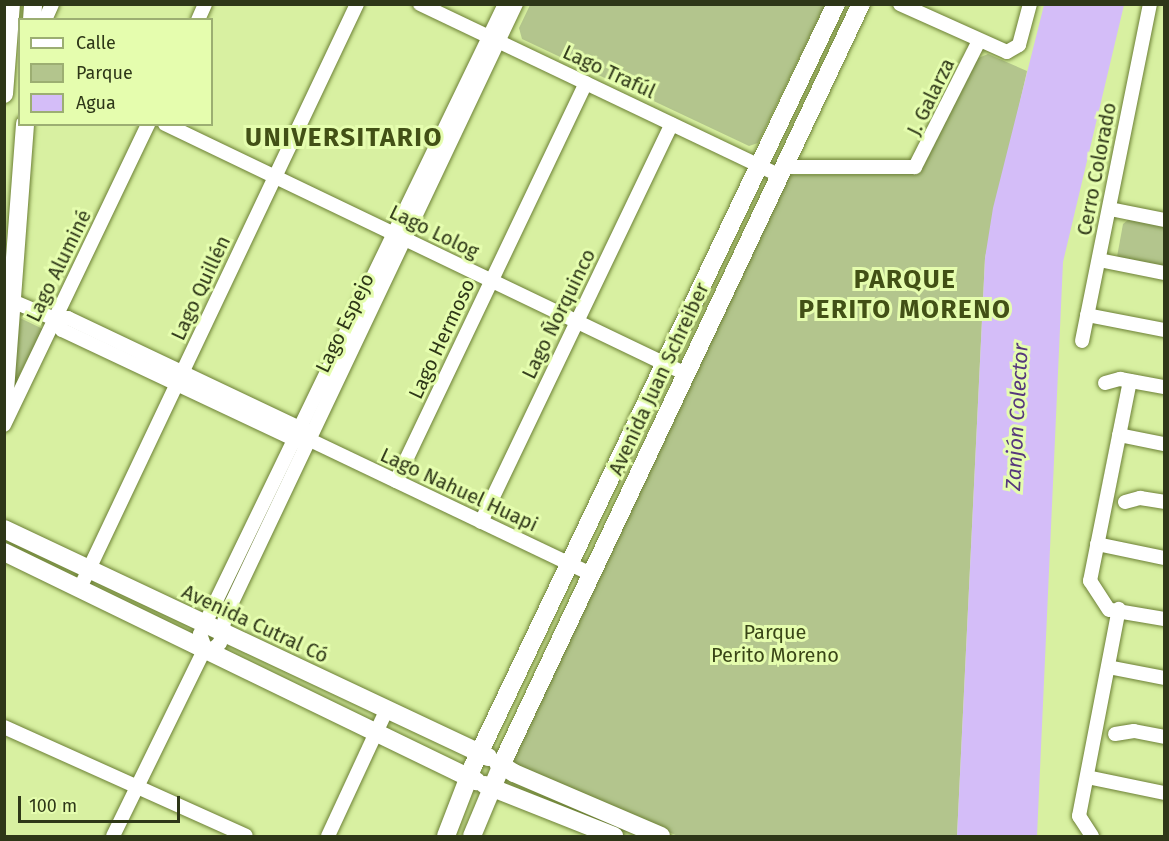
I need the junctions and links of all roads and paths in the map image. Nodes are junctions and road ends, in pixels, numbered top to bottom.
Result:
1 (11, 4) edge
2 (52, 4) edge
3 (205, 4) edge
4 (357, 4) edge
5 (420, 4) edge
6 (505, 4) edge
7 (516, 4) edge
8 (837, 4) edge
9 (861, 4) edge
10 (900, 4) edge
11 (1030, 4) edge
12 (1150, 4) edge
13 (46, 18) edge
14 (199, 18) edge
15 (494, 39) junction
16 (979, 41) junction
17 (12, 49) edge
18 (585, 83) junction
19 (4, 94) edge
20 (672, 124) junction
21 (25, 126) edge
22 (147, 126) edge
23 (169, 126) edge
24 (760, 166) junction
25 (782, 171) junction
26 (275, 177) junction
27 (1110, 209) junction
28 (1164, 220) edge
29 (400, 237) junction
30 (1099, 260) junction
31 (1164, 273) edge
32 (491, 281) junction
33 (8, 299) edge
34 (1087, 315) junction
35 (55, 320) junction
36 (577, 322) junction
37 (1164, 330) edge
38 (1082, 341) dead end
39 (665, 364) junction
40 (686, 374) junction
41 (179, 378) junction
42 (1130, 381) junction
43 (1105, 383) dead end
44 (1164, 387) edge
45 (4, 404) edge
46 (4, 425) edge
47 (1119, 435) junction
48 (303, 437) junction
49 (1164, 444) edge
50 (396, 481) junction
51 (1125, 502) dead end
52 (1164, 502) edge
53 (481, 522) junction
54 (4, 529) edge
55 (1097, 544) junction
56 (4, 552) edge
57 (1164, 558) edge
58 (570, 564) junction
59 (89, 569) junction
60 (591, 574) junction
61 (80, 588) junction
62 (1110, 610) junction
63 (1164, 619) edge
64 (214, 629) junction
65 (205, 648) junction
66 (1108, 667) junction
67 (1164, 678) edge
68 (386, 711) junction
69 (4, 727) edge
70 (377, 730) junction
71 (1115, 734) dead end
72 (1164, 737) edge
73 (487, 771) junction
74 (1087, 777) junction
75 (137, 787) junction
76 (1164, 793) edge
77 (217, 823) junction
78 (654, 836) edge
79 (113, 837) edge
80 (211, 837) edge
81 (246, 837) edge
82 (328, 837) edge
83 (446, 837) edge
84 (472, 837) edge
85 (614, 837) edge
86 (1092, 837) edge

1 - 17 main road
2 - 13 street
3 - 14 street
4 - 26 street, Lago Quillén
5 - 15 street, Lago Trafúl
6 - 15 street, Lago Espejo
7 - 15 street, Lago Espejo
8 - 24 main road, Avenida Juan Schreiber
9 - 25 main road, Avenida Juan Schreiber
10 - 16 street
11 - 16 street
12 - 27 street, Cerro Colorado
15 - 18 street, Lago Trafúl
15 - 29 street, Lago Espejo
16 - 25 street, J. Galarza
17 - 19 main road
18 - 20 street, Lago Trafúl
18 - 32 street, Lago Hermoso
20 - 24 street, Lago Trafúl
20 - 36 street, Lago Ñorquinco
21 - 33 main road
22 - 35 street, Lago Aluminé
23 - 26 street, Lago Lolog
24 - 25 street, Lago Trafúl
24 - 39 main road, Avenida Juan Schreiber
25 - 40 main road, Avenida Juan Schreiber
26 - 29 street, Lago Lolog
26 - 41 street, Lago Quillén
27 - 28 street
27 - 30 street, Cerro Colorado
29 - 32 street, Lago Lolog
29 - 48 street, Lago Espejo
30 - 31 street
30 - 34 street, Cerro Colorado
32 - 36 street, Lago Lolog
32 - 50 street, Lago Hermoso
33 - 35 street, Lago Nahuel Huapi
33 - 45 main road
34 - 37 street
34 - 38 street, Cerro Colorado
35 - 41 street, Lago Nahuel Huapi
35 - 46 street, Lago Aluminé
36 - 39 street, Lago Lolog
36 - 53 street, Lago Ñorquinco
39 - 40 street, Lago Lolog
39 - 58 main road, Avenida Juan Schreiber
40 - 60 main road, Avenida Juan Schreiber
41 - 48 street, Lago Nahuel Huapi
41 - 59 street, Lago Quillén
42 - 43 street
42 - 44 street
42 - 47 street
47 - 49 street
47 - 55 street
48 - 50 street, Lago Nahuel Huapi
48 - 64 street, Lago Espejo
50 - 53 street, Lago Nahuel Huapi
51 - 52 street
53 - 58 street, Lago Nahuel Huapi
54 - 59 main road, Avenida Cutral Có
55 - 57 street
55 - 62 street
56 - 61 main road, Avenida Cutral Có
58 - 60 street, Lago Nahuel Huapi
58 - 73 main road, Avenida Juan Schreiber
59 - 61 street, Lago Quillén
59 - 64 main road, Avenida Cutral Có
60 - 73 main road, Avenida Juan Schreiber
61 - 65 main road, Avenida Cutral Có
62 - 63 street
62 - 66 street
64 - 65 street, Lago Espejo
64 - 68 main road, Avenida Cutral Có
65 - 70 main road, Avenida Cutral Có
65 - 75 street, Lago Espejo
66 - 67 street
66 - 74 street
68 - 70 street
68 - 73 main road, Avenida Cutral Có
69 - 75 street
70 - 73 main road, Avenida Cutral Có
70 - 82 street
71 - 72 street
73 - 78 main road, Avenida Cutral Có
73 - 83 main road, Avenida Juan Schreiber
73 - 84 main road, Avenida Juan Schreiber
73 - 85 main road, Avenida Cutral Có
74 - 76 street
74 - 86 street
75 - 77 street
75 - 79 street, Lago Espejo
77 - 80 street
77 - 81 street

